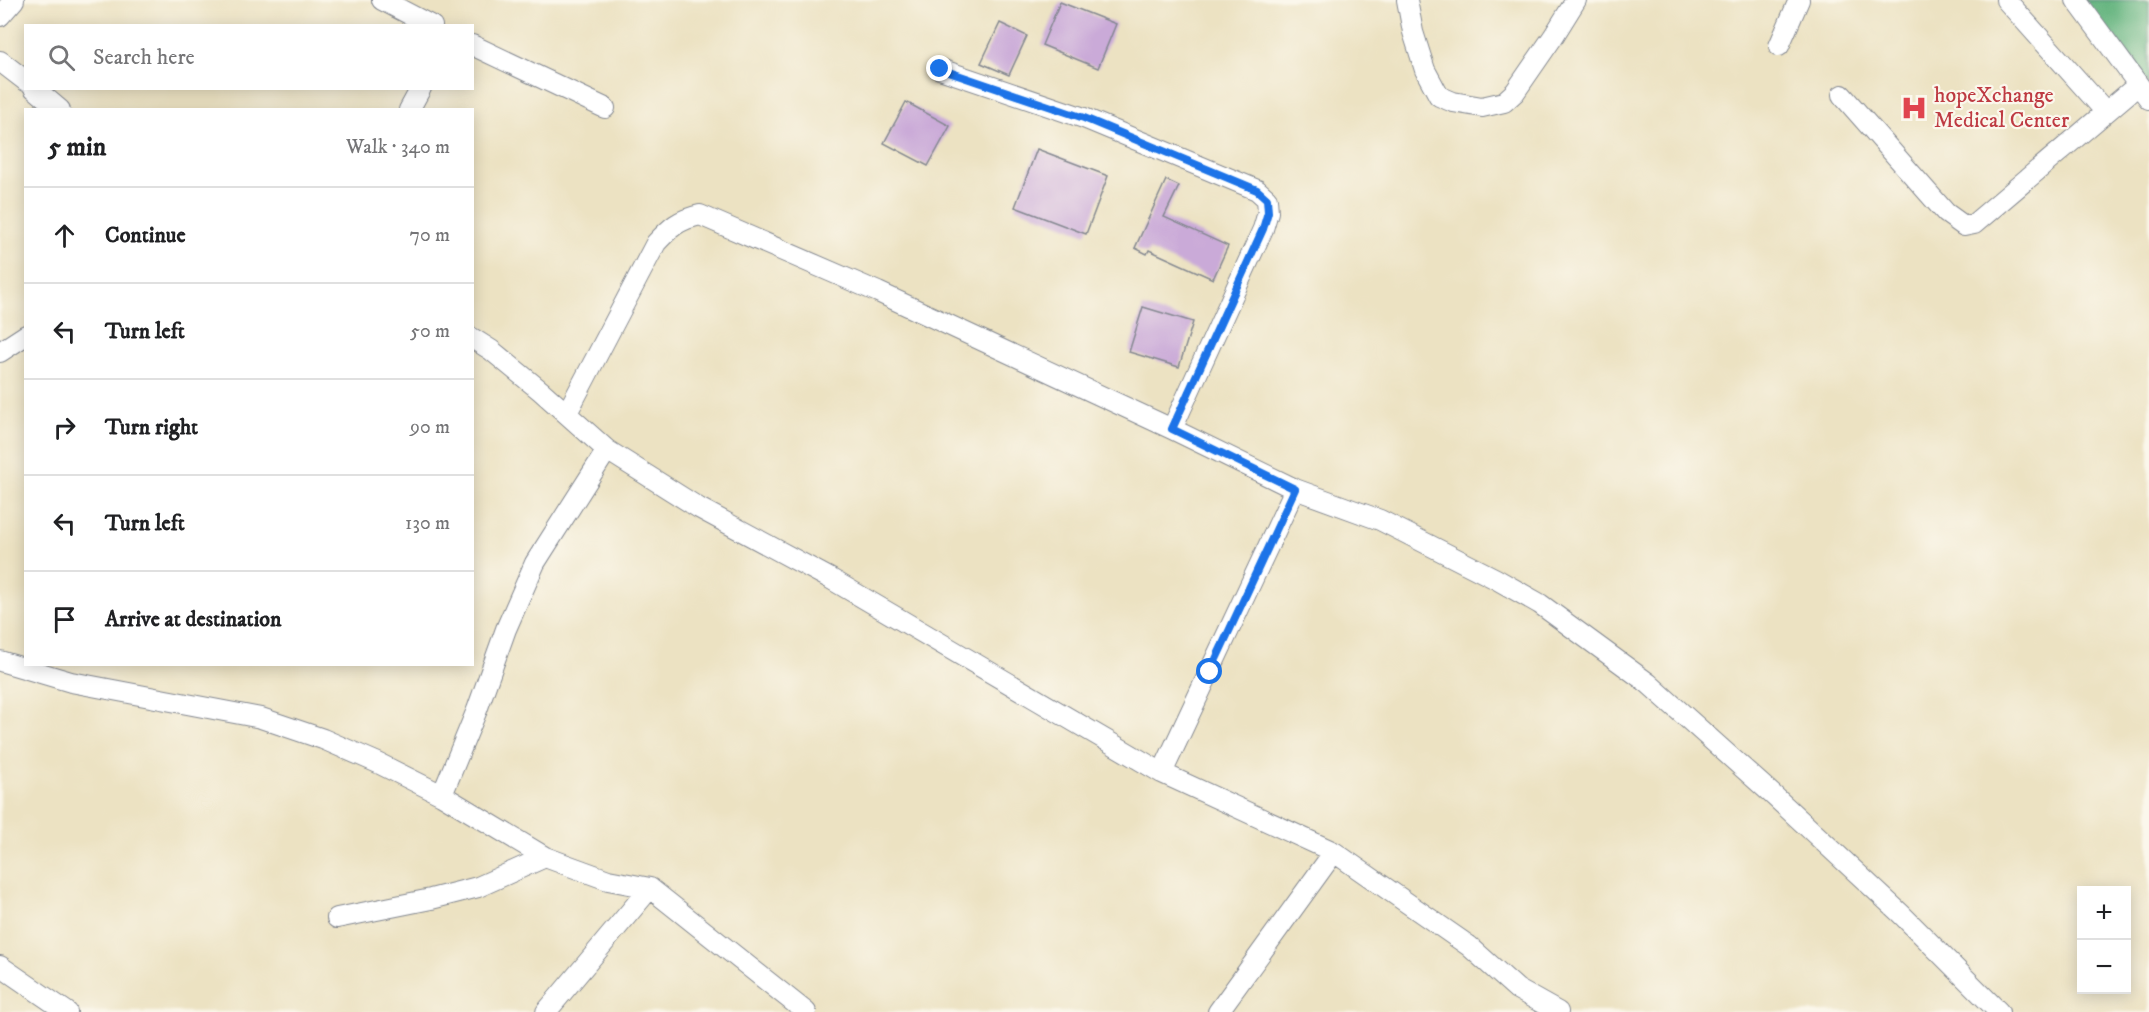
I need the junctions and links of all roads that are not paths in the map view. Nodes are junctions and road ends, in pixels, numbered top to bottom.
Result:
1 (14, 0) edge
2 (382, 0) edge
3 (1407, 0) edge
4 (1576, 0) edge
5 (1799, 0) edge
6 (2006, 0) edge
7 (2076, 0) edge
8 (0, 16) edge
9 (428, 24) edge
10 (474, 46) edge
11 (1779, 46) dead end
12 (0, 61) edge
13 (940, 69) dead end
14 (24, 79) edge
15 (36, 90) edge
16 (420, 90) edge
17 (2143, 92) edge
18 (1842, 95) dead end
19 (58, 108) edge
20 (410, 108) edge
21 (605, 108) dead end
22 (2106, 112) junction
23 (24, 336) edge
24 (474, 339) edge
25 (0, 352) edge
26 (567, 413) junction
27 (1172, 429) junction
28 (607, 450) junction
29 (1295, 489) junction
30 (0, 661) edge
31 (1162, 773) junction
32 (442, 795) junction
33 (1334, 852) junction
34 (545, 857) junction
35 (650, 888) junction
36 (337, 918) dead end
37 (0, 966) edge
38 (67, 1012) edge
39 (546, 1012) edge
40 (806, 1012) edge
41 (1218, 1012) edge
42 (1558, 1012) edge
43 (1998, 1012) edge

1 - 8 street
2 - 9 street
3 - 4 street
5 - 11 street
6 - 22 street
7 - 17 street
10 - 21 street
12 - 14 street
13 - 27 street
15 - 19 street
16 - 20 street
17 - 22 street
18 - 22 street
23 - 25 street
24 - 26 street
26 - 27 street
26 - 28 street
27 - 29 street
28 - 31 street
28 - 32 street
29 - 31 street
29 - 43 street
30 - 32 street
31 - 33 street
32 - 34 street
33 - 41 street
33 - 42 street
34 - 35 street
34 - 36 street
35 - 39 street
35 - 40 street
37 - 38 street

